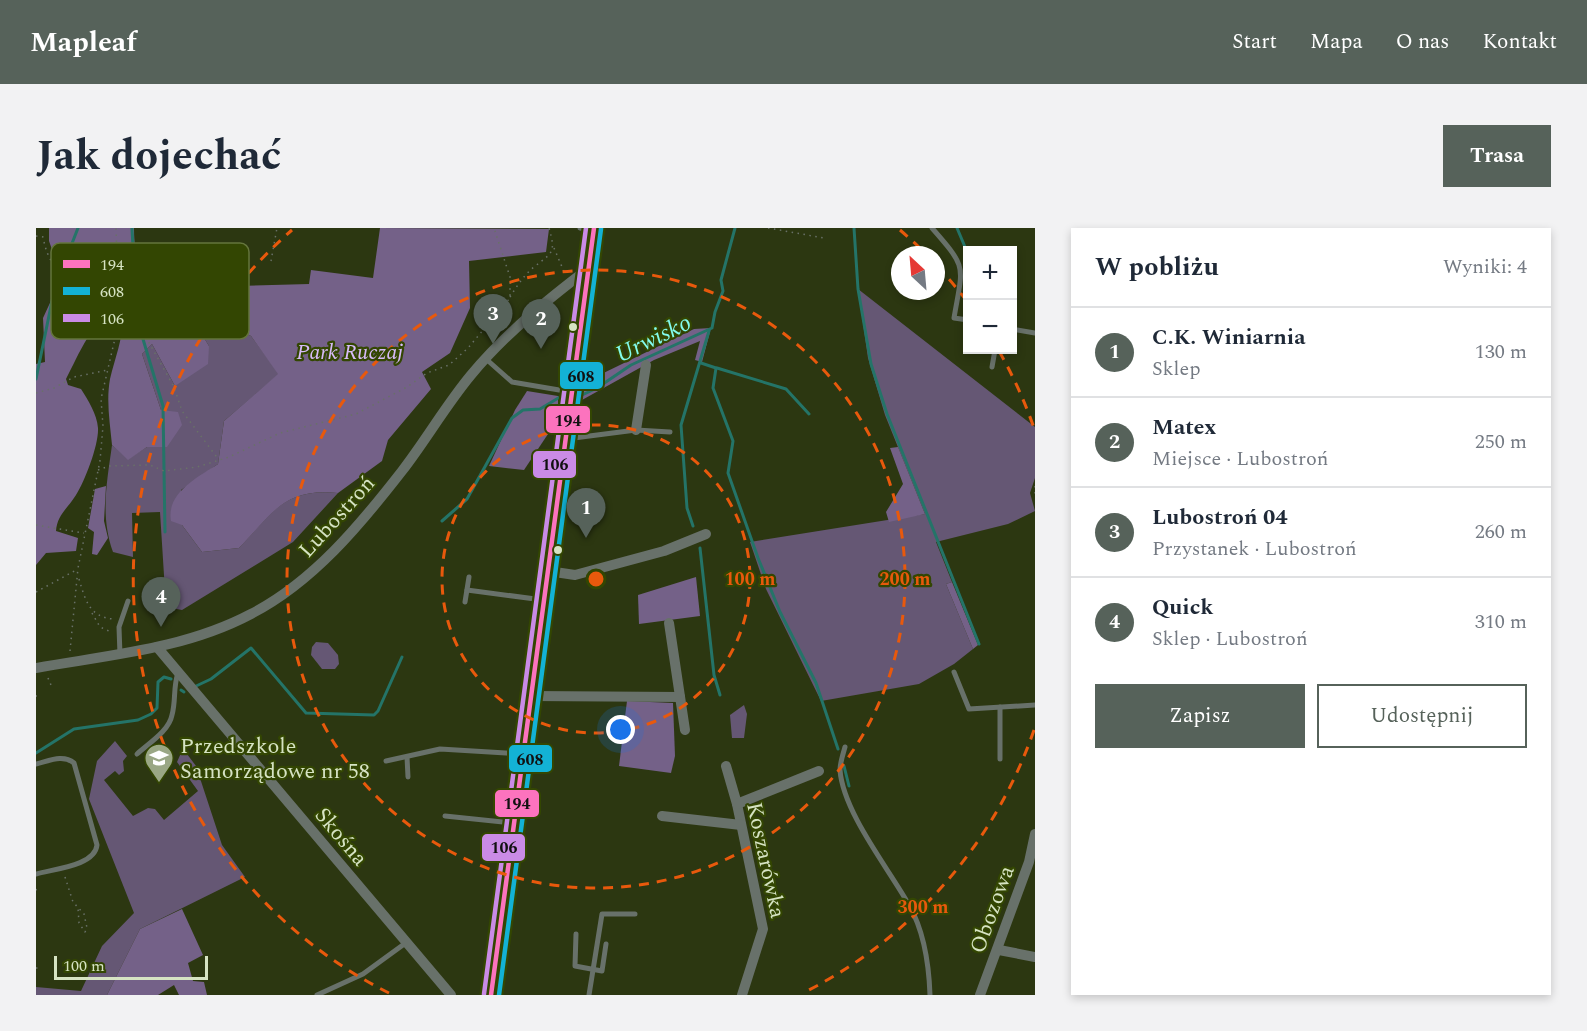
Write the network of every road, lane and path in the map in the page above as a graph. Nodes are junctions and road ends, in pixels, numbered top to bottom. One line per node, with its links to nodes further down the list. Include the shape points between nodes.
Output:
1 (116, 228): 10 (path)
2 (278, 228): 12 (path)
3 (494, 228): 16 (path, via 510,277)
4 (549, 228): 11 (path)
5 (768, 228): 9 (path)
6 (932, 228): 17 (lane, via 960,261 962,273 954,318)
7 (589, 229): 14 (street)
8 (36, 236): 13 (path, via 43,237)
9 (824, 238)
10 (116, 243)
11 (554, 248): 15 (path); 16 (path, via 549,258 519,282)
12 (271, 261)
13 (51, 262)
14 (589, 268): 15 (street, Lubostroń); 27 (street)
15 (569, 283): 23 (street, Lubostroń)
16 (510, 298): 32 (path, via 449,365 427,373 356,414 280,433)
17 (963, 319)
18 (1017, 330): 19 (lane)
19 (1035, 333)
20 (115, 339): 26 (path)
21 (147, 339): 32 (path, via 174,387 182,411)
22 (994, 354): 25 (lane)
23 (486, 359): 27 (lane, via 512,382); 52 (street, Lubostroń, via 402,471 314,571 249,615)
24 (646, 365): 29 (street)
25 (992, 367)
26 (109, 370): 28 (path, via 74,377); 33 (path, via 101,399 103,426)
27 (571, 392): 31 (street)
28 (36, 393)
29 (636, 430): 30 (lane); 31 (lane)
30 (670, 432)
31 (564, 440): 40 (street)
32 (219, 460): 33 (path, via 164,471 150,465)
33 (98, 470): 37 (path)
34 (1035, 486): 35 (path)
35 (1035, 498)
36 (36, 525): 37 (path)
37 (85, 533): 39 (path)
38 (706, 534): 40 (street, via 664,551 575,575)
39 (78, 568): 42 (path); 44 (path)
40 (548, 571): 45 (street)
41 (469, 577): 43 (lane)
42 (78, 578): 48 (path); 54 (path)
43 (467, 590): 45 (lane); 47 (lane)
44 (36, 592)
45 (544, 600): 59 (street)
46 (128, 601): 49 (lane)
47 (465, 602)
48 (92, 612): 49 (path, via 101,618); 51 (path, via 100,627)
49 (121, 619): 53 (lane)
50 (669, 623): 60 (street)
51 (113, 637)
52 (157, 647): 53 (street, Lubostroń); 57 (street, Skośna)
53 (120, 655): 54 (street, Lubostroń)
54 (68, 663): 55 (street, Lubostroń)
55 (41, 670): 58 (path)
56 (954, 672): 62 (lane, via 969,709)
57 (178, 673): 65 (lane, via 172,717 166,728); 85 (street, Skośna)
58 (51, 685)
59 (531, 696): 60 (street); 66 (street)
60 (680, 697): 63 (street)
61 (1035, 705): 62 (lane)
62 (1000, 707): 68 (lane)
63 (685, 730)
64 (845, 747): 95 (lane, via 840,768 843,783 877,856 910,906 921,933)
65 (137, 754)
66 (524, 754): 67 (lane, via 440,750); 77 (street)
67 (407, 757): 69 (lane); 73 (lane)
68 (1000, 759)
69 (386, 761)
70 (36, 764): 81 (lane, via 60,758 74,763 97,843 90,858 53,873)
71 (726, 766): 74 (street, Koszarówka)
72 (819, 771): 74 (street)
73 (408, 777)
74 (737, 804): 78 (street, Koszarówka)
75 (445, 816): 77 (lane)
76 (662, 816): 78 (street)
77 (514, 824): 92 (street)
78 (741, 825): 94 (street, Koszarówka, via 763,928)
79 (1035, 834): 87 (street, Obozowa)
80 (63, 871): 82 (path)
81 (36, 874)
82 (78, 908): 82 (path, via 85,916 85,932 79,926)
83 (635, 914): 89 (lane, via 602,914)
84 (576, 934): 89 (lane, via 575,966)
85 (407, 942): 90 (lane, via 363,974); 91 (street, Skośna, via 431,977)
86 (606, 944): 89 (lane, via 602,971)
87 (999, 950): 88 (street); 96 (street, Obozowa)
88 (1035, 957)
89 (592, 969): 93 (lane)
90 (317, 995)
91 (452, 995)
92 (491, 995)
93 (589, 995)
94 (742, 995)
95 (930, 995)
96 (980, 995)

